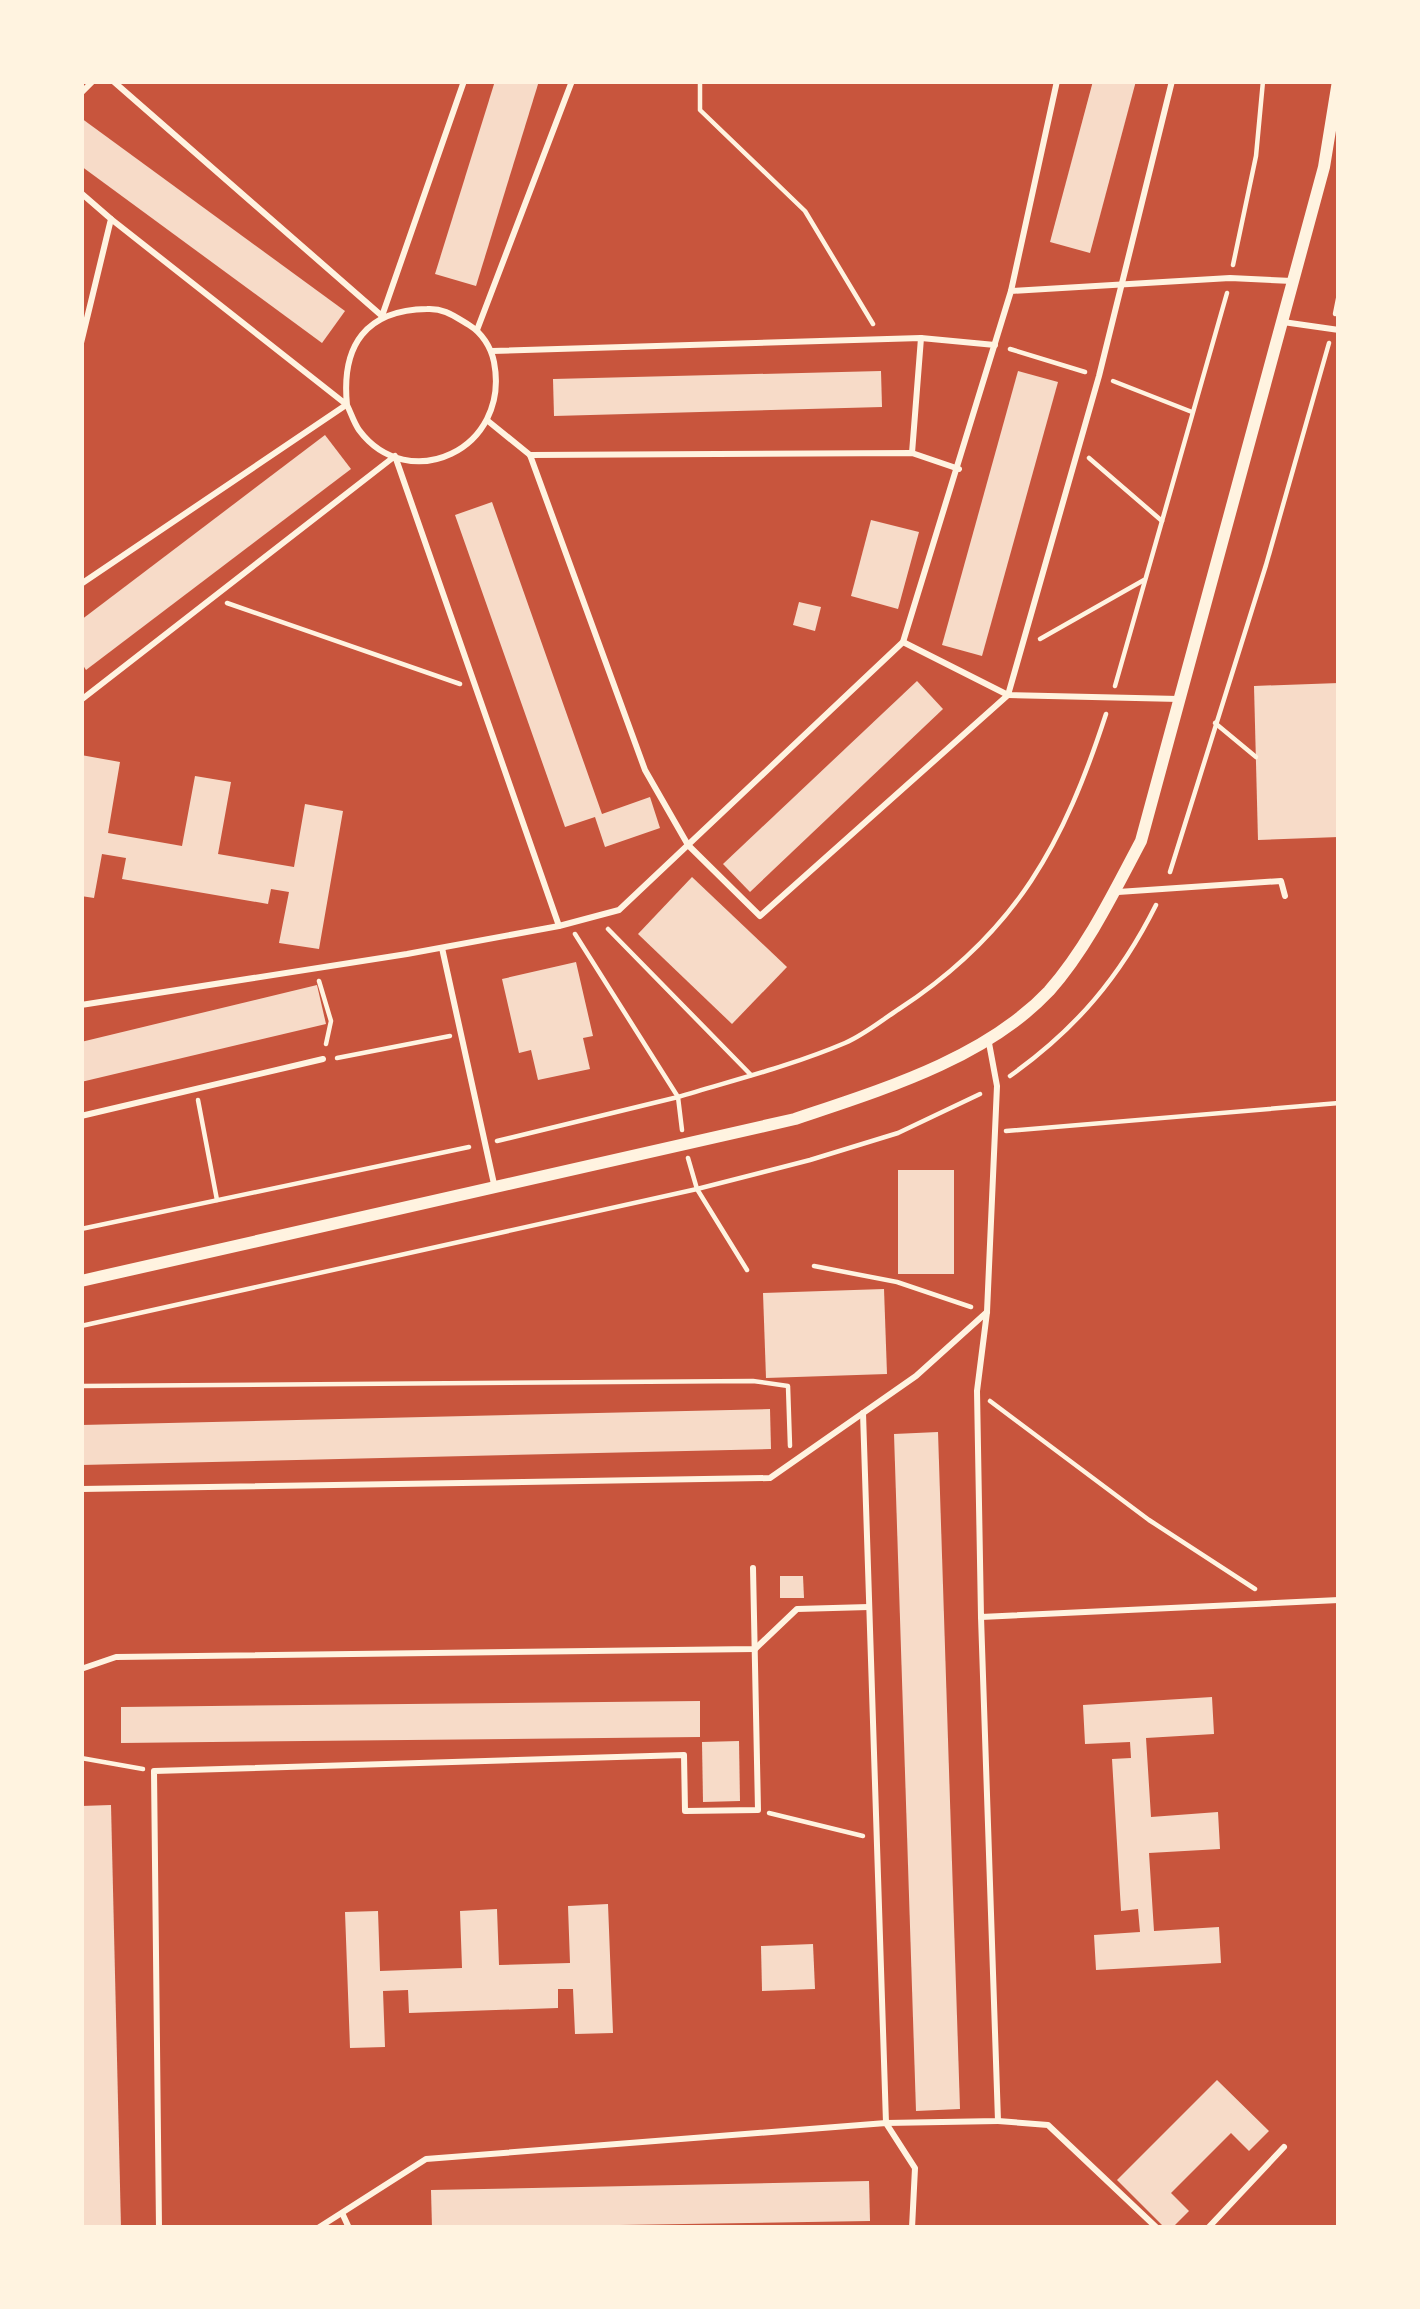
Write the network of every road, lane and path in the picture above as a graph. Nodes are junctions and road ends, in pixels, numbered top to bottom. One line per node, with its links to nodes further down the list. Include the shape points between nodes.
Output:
1 (93, 81): 9 (lane)
2 (113, 81): 15 (lane)
3 (464, 81): 15 (lane)
4 (572, 81): 18 (lane)
5 (700, 81): 20 (path, via 700,110 805,211)
6 (1057, 81): 14 (lane)
7 (1172, 81): 13 (lane)
8 (1338, 81): 12 (street)
9 (81, 93)
10 (81, 193): 11 (lane)
11 (111, 219): 21 (lane); 25 (lane)
12 (1292, 281): 13 (lane); 16 (street)
13 (1120, 287): 14 (lane); 27 (lane)
14 (1011, 290): 22 (lane)
15 (382, 316): 18 (lane, via 442,308); 25 (lane, via 363,332 344,374)
16 (1281, 321): 17 (lane); 41 (street)
17 (1339, 329)
18 (478, 330): 23 (lane)
19 (921, 338): 20 (lane); 22 (lane); 28 (lane)
20 (881, 339): 23 (lane)
21 (81, 343)
22 (995, 345): 31 (lane)
23 (492, 351): 26 (lane, via 499,387)
24 (1324, 370): 33 (path)
25 (346, 405): 30 (lane, via 360,430); 35 (lane)
26 (488, 422): 29 (lane); 30 (lane, via 445,457)
27 (1076, 447): 32 (path); 38 (lane)
28 (912, 453): 29 (lane); 31 (lane)
29 (530, 455): 45 (lane, via 645,770)
30 (394, 456): 36 (lane); 39 (lane)
31 (959, 470): 37 (lane)
32 (1162, 520)
33 (1266, 565)
34 (1144, 580): 38 (path)
35 (81, 584)
36 (213, 598): 39 (path); 42 (lane)
37 (903, 642): 40 (lane); 45 (lane)
38 (1021, 650): 40 (lane)
39 (476, 690): 50 (lane)
40 (1008, 695): 41 (lane); 45 (lane, via 760,916)
41 (1179, 699): 46 (street, via 1141,841)
42 (81, 700)
43 (1215, 723): 44 (path)
44 (1256, 757)
45 (688, 845): 48 (lane, via 619,910)
46 (1114, 892): 47 (lane, via 1281,880); 55 (street, via 1048,991)
47 (1285, 896)
48 (596, 916): 49 (lane); 58 (path)
49 (569, 923): 50 (lane); 64 (path, via 678,1096)
50 (559, 926): 51 (lane)
51 (442, 948): 53 (lane); 54 (lane)
52 (322, 982): 57 (path, via 331,1021)
53 (81, 1004)
54 (461, 1034): 56 (path); 64 (lane)
55 (988, 1040): 59 (lane); 65 (street, via 880,1090)
56 (356, 1056)
57 (323, 1059): 62 (lane)
58 (751, 1075)
59 (997, 1086): 63 (lane); 67 (path, via 898,1133)
60 (1339, 1103): 63 (path)
61 (199, 1105): 68 (path)
62 (81, 1116)
63 (994, 1132): 73 (lane)
64 (485, 1144): 66 (lane); 68 (path)
65 (683, 1145): 66 (street); 67 (path)
66 (495, 1188): 72 (street)
67 (697, 1190): 71 (path); 74 (path)
68 (218, 1201): 69 (path)
69 (81, 1229)
70 (814, 1266): 73 (path)
71 (747, 1270)
72 (81, 1281)
73 (987, 1312): 78 (lane); 79 (lane)
74 (81, 1326)
75 (752, 1370): 76 (path)
76 (753, 1381): 77 (path); 80 (path, via 788,1386)
77 (81, 1386)
78 (977, 1391): 84 (path, via 1148,1520); 86 (lane)
79 (863, 1414): 80 (lane); 85 (lane)
80 (790, 1464): 81 (lane, via 770,1478)
81 (81, 1489)
82 (754, 1568): 87 (lane)
83 (1339, 1600): 84 (lane)
84 (1274, 1602): 86 (lane)
85 (869, 1607): 87 (lane, via 797,1609); 92 (lane)
86 (981, 1617): 93 (lane)
87 (755, 1649): 88 (lane, via 116,1657); 91 (lane)
88 (81, 1669)
89 (81, 1758): 90 (path)
90 (154, 1771): 91 (lane, via 684,1755 685,1811); 97 (lane)
91 (758, 1810): 92 (path)
92 (877, 1839): 94 (lane)
93 (998, 2121): 94 (lane); 101 (lane, via 1048,2126)
94 (886, 2123): 96 (lane, via 426,2158); 100 (lane, via 915,2168)
95 (1284, 2147): 102 (lane)
96 (343, 2215): 98 (lane); 99 (lane)
97 (159, 2228)
98 (318, 2228)
99 (349, 2228)
100 (912, 2228)
101 (1157, 2228)
102 (1208, 2228)

